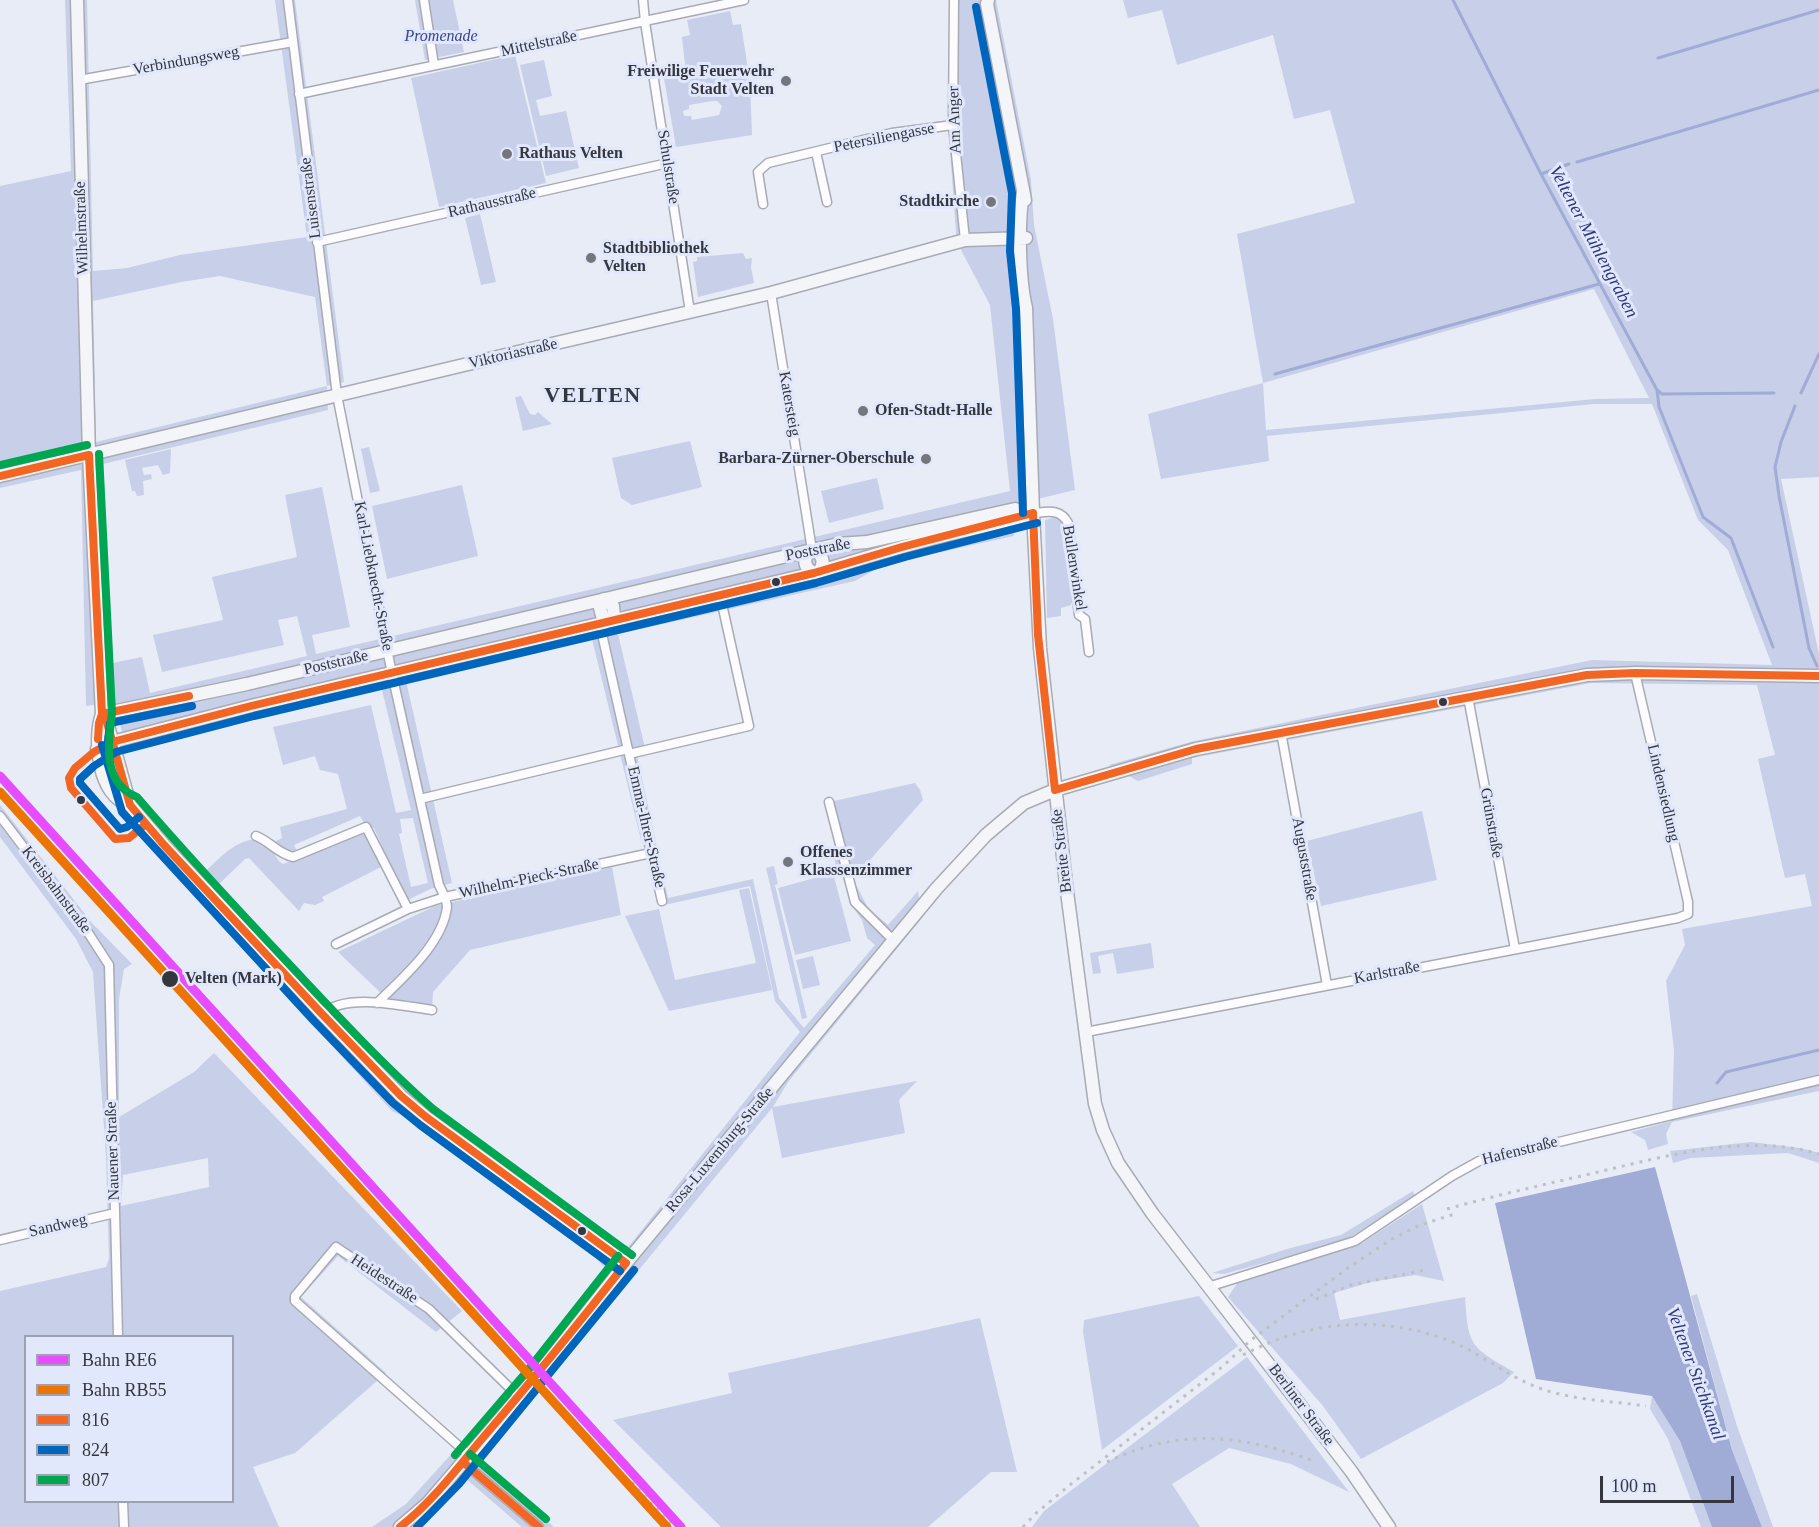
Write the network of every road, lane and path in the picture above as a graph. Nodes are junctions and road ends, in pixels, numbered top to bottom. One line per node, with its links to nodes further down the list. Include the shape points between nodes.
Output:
1 (77, 0): 11 (street, Wilhelmstraße)
2 (288, 0): 9 (street, Luisenstraße)
3 (424, 0): 10 (street)
4 (643, 0): 8 (street, Schulstraße)
5 (744, 0): 8 (street, Mittelstraße)
6 (954, 0): 13 (street, Am Anger)
7 (986, 2): 18 (street, Breite Straße, via 1023,193 1020,217)
8 (645, 21): 10 (street, Mittelstraße); 15 (street, Schulstraße)
9 (293, 42): 11 (street, Verbindungsweg); 12 (street, Luisenstraße)
10 (434, 65): 12 (street, Mittelstraße)
11 (79, 80): 24 (street, Wilhelmstraße)
12 (299, 94): 20 (street, Luisenstraße)
13 (953, 125): 14 (street, Petersiliengasse, via 892,133); 19 (street, Am Anger)
14 (816, 152): 16 (street, Petersiliengasse); 17 (street, Petersiliengasse, via 762,167 758,172)
15 (668, 163): 20 (street, Rathausstraße); 22 (street, Schulstraße)
16 (827, 202)
17 (763, 204)
18 (1024, 239): 19 (street, Viktoriastraße); 26 (street, Breite Straße, via 1022,293 1026,308)
19 (965, 240): 21 (street, Viktoriastraße)
20 (317, 242): 23 (street, Luisenstraße)
21 (771, 293): 22 (street, Viktoriastraße); 27 (street, Katersteig)
22 (690, 312): 23 (street, Viktoriastraße)
23 (337, 395): 24 (street, Viktoriastraße); 32 (street, Karl-Liebknecht-Straße)
24 (89, 456): 25 (street, Viktoriastraße); 38 (street, Wilhelmstraße)
25 (0, 476)
26 (1032, 513): 27 (street, Poststraße, via 1015,510); 28 (street, Poststraße, via 1012,522 870,554); 33 (street, Bullenwinkel, via 1059,512 1068,522 1079,615 1085,619); 43 (street, Breite Straße, via 1040,648)
27 (812, 550): 28 (street, via 805,563 808,570); 30 (street, Poststraße)
28 (817, 572): 29 (street, Poststraße)
29 (720, 595): 31 (street, Poststraße); 42 (street, Emma-Ihrer-Straße, via 749,726)
30 (604, 599): 31 (street, via 613,606 614,617); 32 (street, Poststraße)
31 (607, 622): 35 (street, Poststraße); 42 (street, Emma-Ihrer-Straße, via 602,634)
32 (388, 651): 35 (street, Karl-Liebknecht-Straße); 38 (street, Poststraße)
33 (1089, 652)
34 (1635, 673): 36 (street, Rosa-Luxemburg-Straße); 37 (street, Rosa-Luxemburg-Straße, via 1587,675); 53 (street, Lindensiedlung)
35 (392, 674): 40 (street, Poststraße); 44 (street, Karl-Liebknecht-Straße)
36 (1819, 676)
37 (1468, 697): 39 (street, Rosa-Luxemburg-Straße); 56 (street, Grünstraße)
38 (102, 714): 40 (street); 41 (street)
39 (1281, 732): 43 (street, Rosa-Luxemburg-Straße, via 1196,750); 58 (street, Auguststraße)
40 (112, 742): 41 (street, Poststraße); 46 (street)
41 (97, 749): 46 (street, via 105,781 123,803)
42 (628, 751): 44 (street); 49 (street, Emma-Ihrer-Straße)
43 (1055, 790): 54 (street, Rosa-Luxemburg-Straße, via 1024,803 986,835); 62 (street, Breite Straße)
44 (420, 799): 50 (street, Karl-Liebknecht-Straße)
45 (829, 802): 54 (street, via 855,902)
46 (130, 805): 61 (street)
47 (0, 816): 57 (street, Kreisbahnstraße)
48 (256, 837): 52 (street, via 269,841 280,854 293,857 366,827)
49 (651, 853): 50 (street, Wilhelm-Pieck-Straße); 51 (street, Emma-Ihrer-Straße)
50 (445, 897): 52 (street, Wilhelm-Pieck-Straße); 59 (street, via 447,906 436,940)
51 (662, 901)
52 (408, 909): 55 (street, Wilhelm-Pieck-Straße)
53 (1688, 914): 56 (street, Karlstraße)
54 (893, 940): 66 (street, Rosa-Luxemburg-Straße)
55 (336, 944)
56 (1515, 949): 58 (street, Karlstraße)
57 (110, 965): 64 (street, Nauener Straße)
58 (1327, 985): 62 (street, Karlstraße)
59 (377, 1003): 60 (street); 61 (street, via 333,1006)
60 (432, 1010)
61 (322, 1014): 66 (street, via 426,1117)
62 (1086, 1032): 67 (street, Breite Straße, via 1095,1104 1118,1164)
63 (1819, 1080): 67 (street, Hafenstraße, via 1479,1161 1355,1241)
64 (115, 1213): 65 (street, Sandweg); 68 (street, Nauener Straße)
65 (0, 1240)
66 (626, 1263): 69 (street, Rosa-Luxemburg-Straße)
67 (1208, 1287): 75 (street, Berliner Straße, via 1351,1471)
68 (118, 1335)
69 (519, 1397): 70 (street, Rosa-Luxemburg-Straße); 70 (street, Heidestraße, via 429,1309 336,1247 295,1300)
70 (466, 1458): 73 (street, Rosa-Luxemburg-Straße, via 428,1503); 74 (street)
71 (123, 1503): 72 (street)
72 (124, 1527)
73 (400, 1527)
74 (538, 1527)
75 (1389, 1527)

